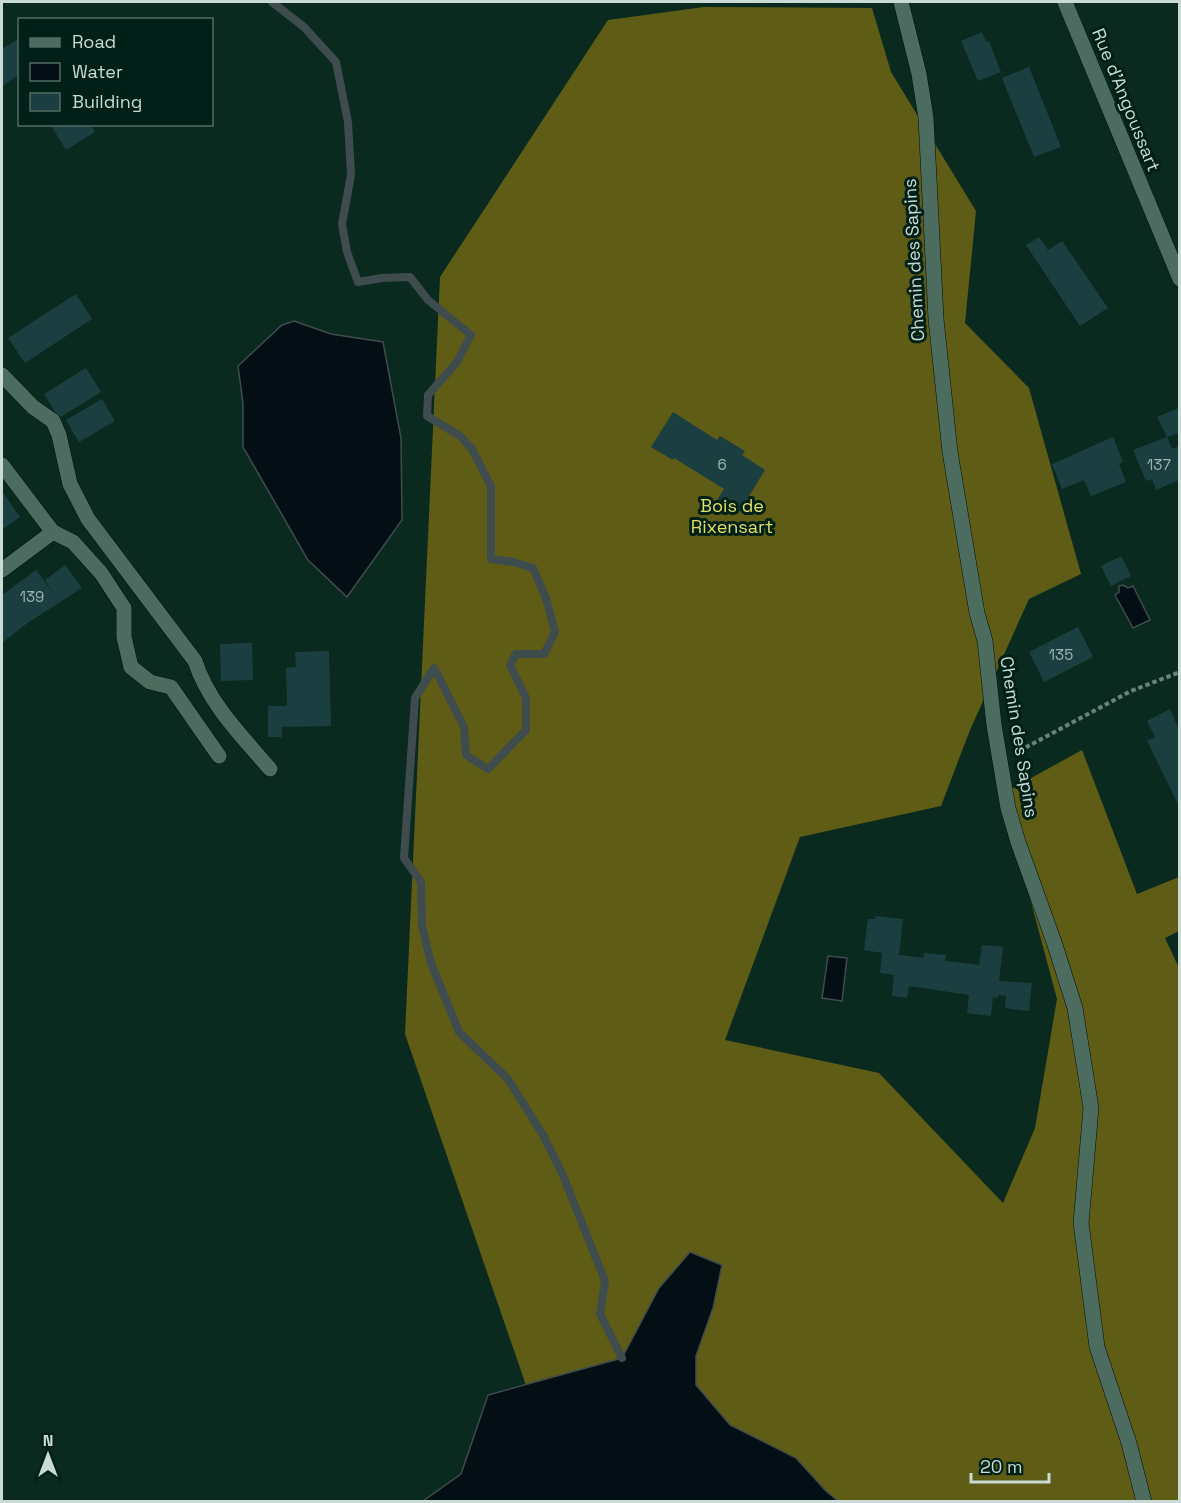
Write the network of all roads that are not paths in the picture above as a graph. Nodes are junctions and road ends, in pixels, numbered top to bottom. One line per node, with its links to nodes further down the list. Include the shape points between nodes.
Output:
1 (901, 2): 10 (street, Chemin des Sapins, via 926,118 936,319 950,452 985,640 994,725 1008,808 1075,1008 1090,1108 1081,1223 1097,1347)
2 (1065, 2): 3 (street, Rue d'Angoussart)
3 (1179, 279)
4 (2, 375): 9 (street, via 53,421 70,484 88,519 195,661 215,704)
5 (2, 465): 6 (street)
6 (50, 528): 7 (street); 8 (street, via 73,542 101,573 124,608 124,638 131,668 150,682 171,687)
7 (2, 570)
8 (219, 756)
9 (270, 769)
10 (1144, 1502)

